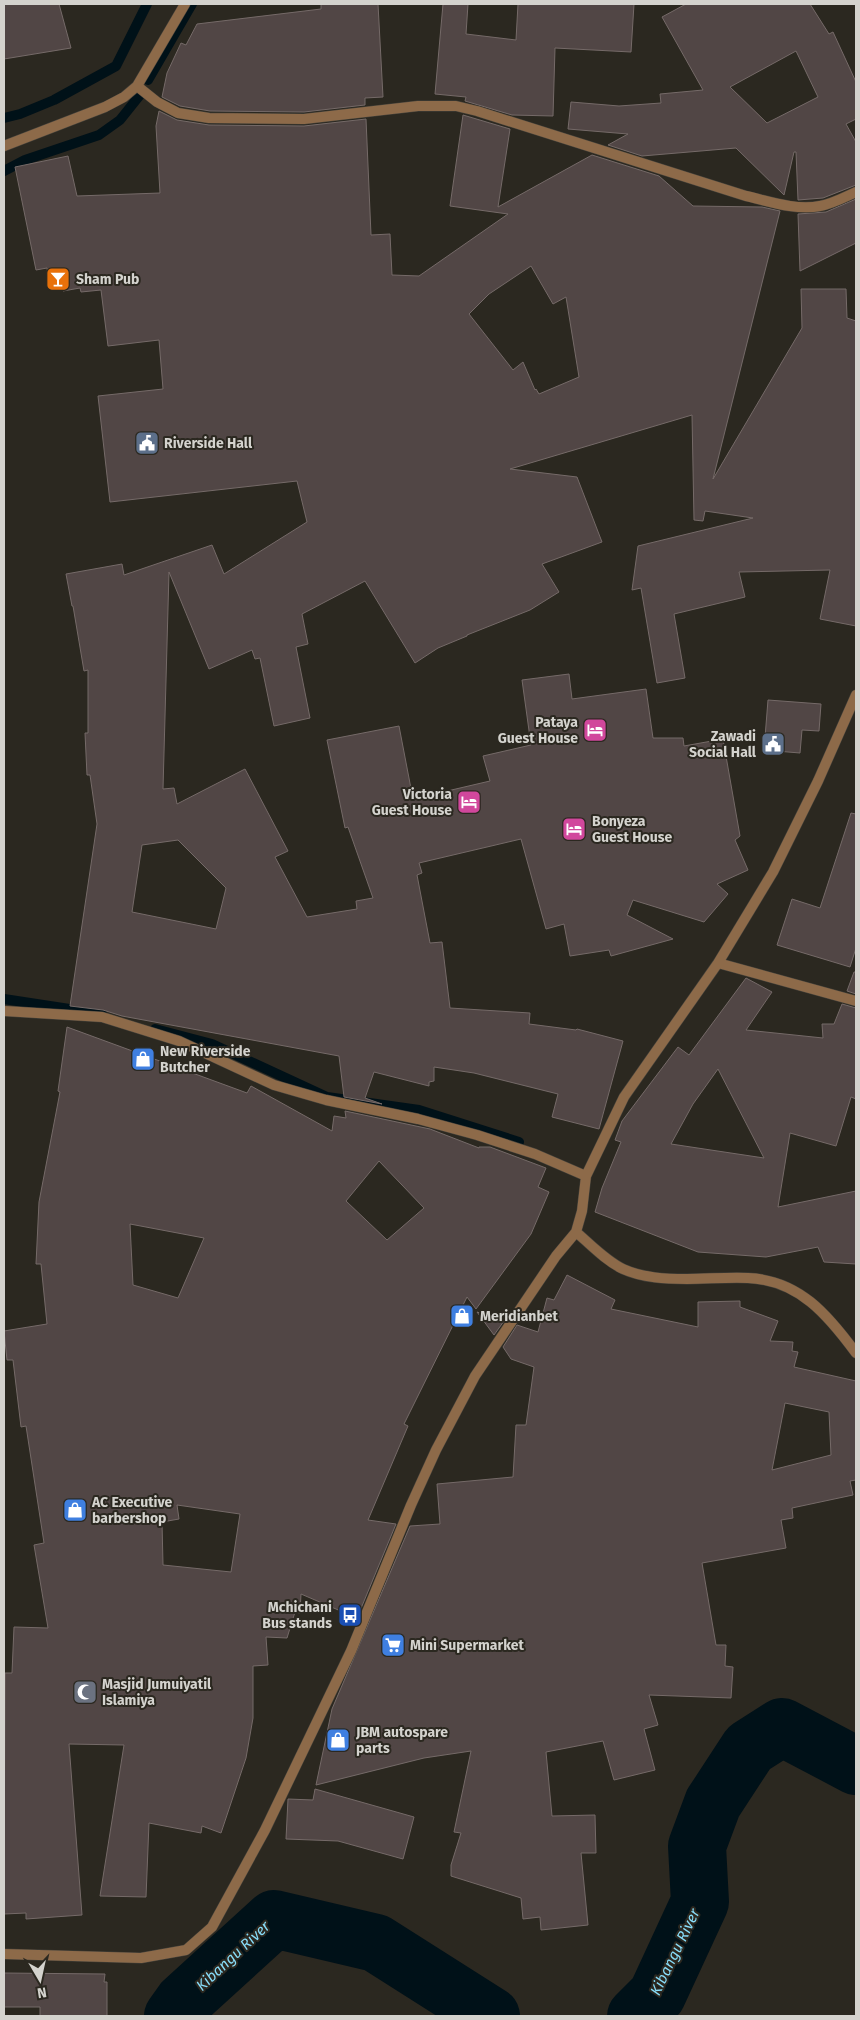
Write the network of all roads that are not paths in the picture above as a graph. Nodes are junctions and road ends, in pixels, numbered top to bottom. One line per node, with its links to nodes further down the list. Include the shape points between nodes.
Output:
1 (186, 4): 2 (street)
2 (138, 86): 3 (street, via 105,107); 4 (street, via 157,102 178,113 209,118 304,118 418,106 456,106 746,196 801,207 819,206)
3 (4, 146)
4 (856, 192)
5 (856, 695): 6 (street, via 774,872)
6 (718, 963): 7 (street); 9 (street, via 624,1097)
7 (856, 1001)
8 (4, 1011): 9 (street, via 102,1017 180,1042 274,1085 477,1135 535,1154)
9 (586, 1176): 10 (street)
10 (576, 1232): 11 (street, via 622,1268 640,1275 670,1279 749,1278 786,1286 808,1298); 12 (street, via 480,1368 436,1450 351,1650 266,1830 212,1927 186,1950 141,1958)
11 (856, 1353)
12 (4, 1954)

